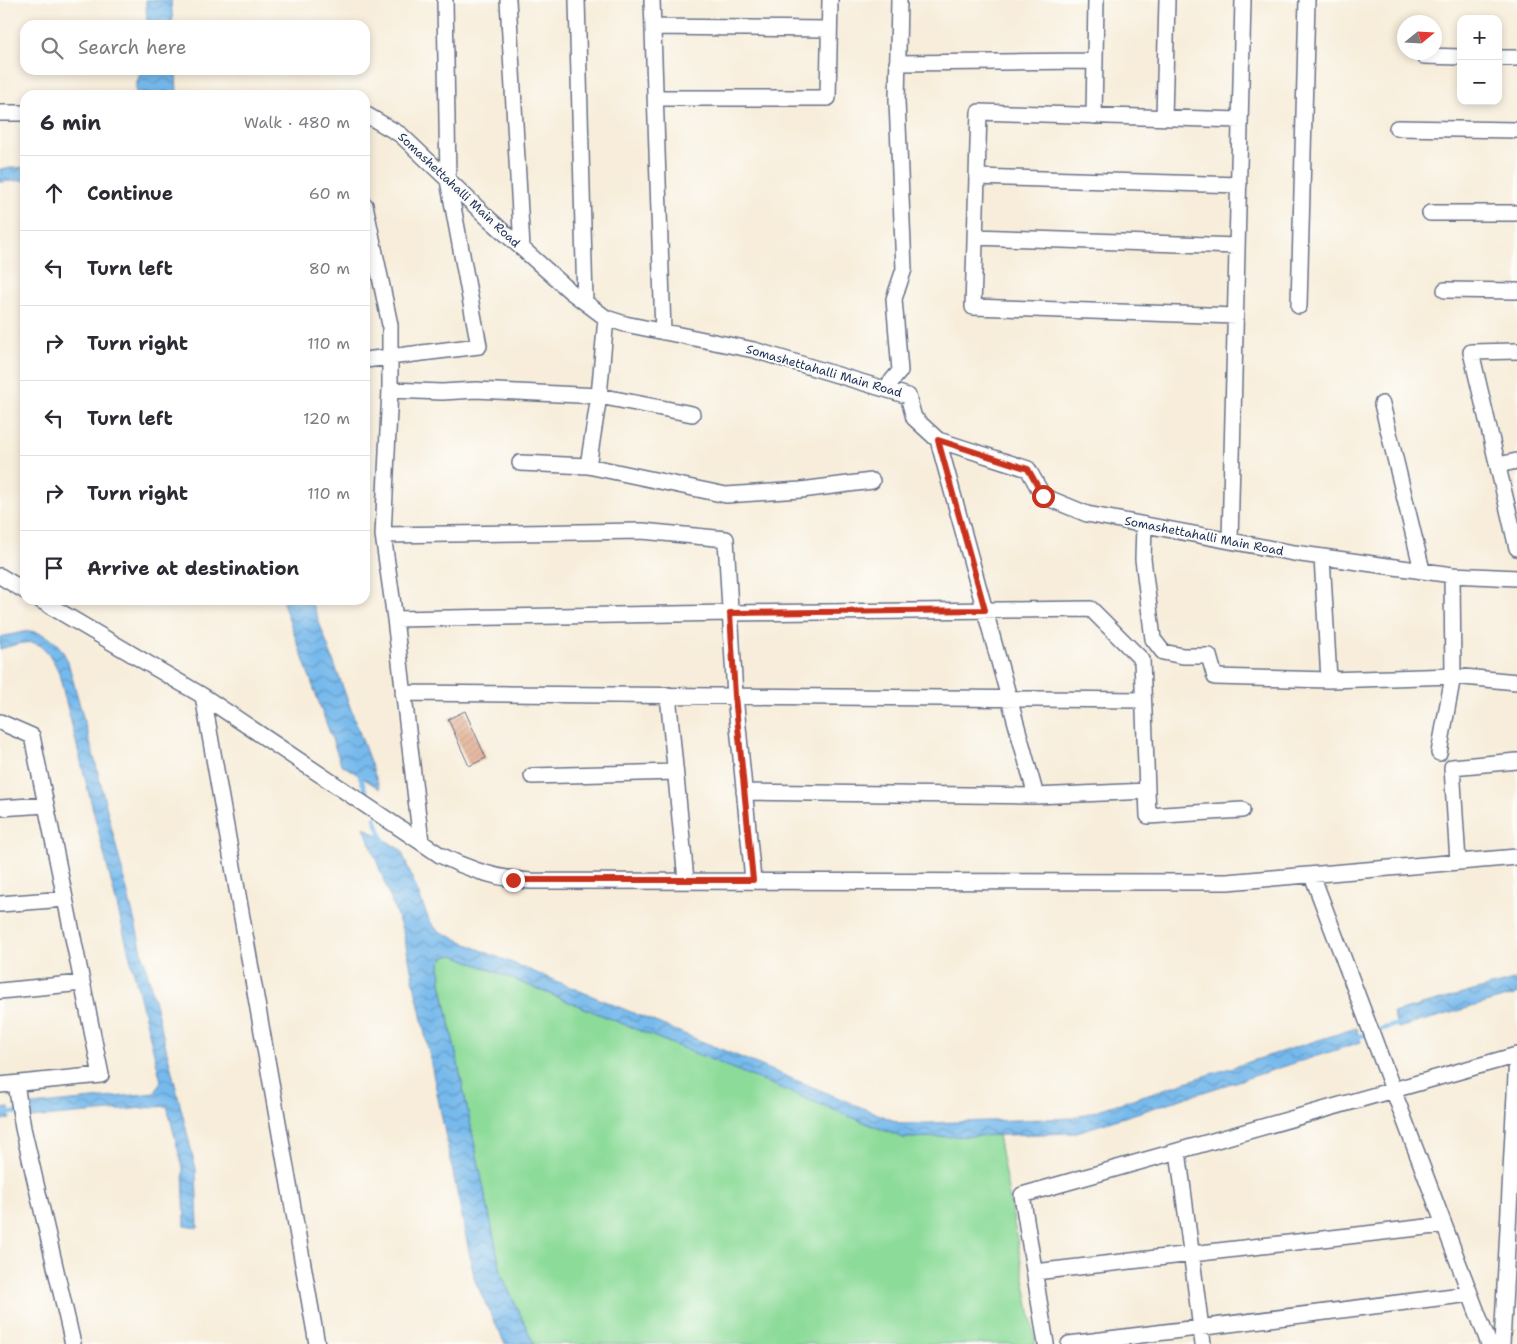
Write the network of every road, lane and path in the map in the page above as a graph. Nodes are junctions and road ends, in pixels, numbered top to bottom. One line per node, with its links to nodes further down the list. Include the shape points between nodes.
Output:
1 (445, 0): 29 (street)
2 (508, 0): 36 (street)
3 (577, 0): 39 (street)
4 (652, 0): 11 (street)
5 (830, 0): 12 (street)
6 (899, 0): 18 (street)
7 (1096, 0): 17 (street)
8 (1167, 0): 24 (street)
9 (1243, 0): 25 (street)
10 (1307, 0): 40 (street)
11 (653, 27): 12 (street); 19 (street)
12 (829, 29): 19 (street, via 828,98)
13 (1442, 56): 14 (street)
14 (1457, 57)
15 (1502, 58): 16 (street)
16 (1517, 58)
17 (1095, 61): 18 (street); 22 (street)
18 (897, 63): 46 (street, via 904,269 894,298 900,371)
19 (655, 98): 43 (street)
20 (0, 113): 21 (street)
21 (20, 113)
22 (1094, 116): 24 (street); 28 (street, via 979,112)
23 (370, 117): 29 (street, Somashettahalli Main Road, via 401,135)
24 (1164, 118): 25 (street)
25 (1240, 120): 30 (street)
26 (1397, 128): 27 (street)
27 (1517, 130)
28 (977, 177): 30 (street); 34 (street)
29 (448, 180): 36 (street, Somashettahalli Main Road); 45 (street, via 479,346)
30 (1239, 185): 35 (street)
31 (1430, 213): 32 (street)
32 (1517, 213)
33 (370, 229): 47 (street, via 390,325)
34 (975, 238): 35 (street); 41 (street, via 973,307)
35 (1237, 246): 41 (street)
36 (522, 248): 39 (street, Somashettahalli Main Road)
37 (1445, 290): 38 (street)
38 (1517, 291)
39 (585, 302): 42 (street, Somashettahalli Main Road)
40 (1299, 306)
41 (1236, 316): 59 (street)
42 (606, 318): 43 (street, Somashettahalli Main Road); 48 (street)
43 (663, 332): 46 (street, Somashettahalli Main Road, via 754,350)
44 (1517, 351): 54 (street, via 1471,352)
45 (370, 359)
46 (885, 389): 51 (street, Somashettahalli Main Road, via 908,396 914,418)
47 (390, 390): 48 (street); 58 (street)
48 (599, 396): 50 (street); 55 (street)
49 (1382, 404): 62 (street)
50 (692, 414)
51 (938, 440): 57 (street, Somashettahalli Main Road, via 1028,469 1043,496 1078,511); 68 (street)
52 (1517, 461): 54 (street)
53 (520, 463): 55 (street)
54 (1498, 465): 60 (street)
55 (588, 466): 56 (street, via 726,495)
56 (872, 481)
57 (1144, 524): 59 (street, Somashettahalli Main Road); 72 (street, via 1143,559 1153,639 1162,652 1209,656 1215,677)
58 (383, 535): 69 (street, via 642,531 726,539); 70 (street)
59 (1230, 541): 61 (street, Somashettahalli Main Road)
60 (1517, 548)
61 (1322, 557): 62 (street, Somashettahalli Main Road); 72 (street)
62 (1422, 570): 63 (street, Somashettahalli Main Road)
63 (1452, 574): 65 (street, Somashettahalli Main Road); 71 (street)
64 (0, 576): 66 (street)
65 (1517, 578)
66 (20, 588)
67 (48, 605): 76 (street)
68 (985, 610): 69 (street); 78 (street); 79 (street, via 1091,610 1142,660)
69 (730, 613): 70 (street); 77 (street)
70 (395, 619): 74 (street)
71 (1453, 676): 72 (street); 73 (street); 81 (street)
72 (1329, 680)
73 (1517, 682)
74 (403, 693): 75 (street); 91 (street)
75 (668, 695): 77 (street); 83 (street)
76 (203, 696): 91 (street); 112 (street)
77 (735, 696): 78 (street); 86 (street)
78 (1009, 698): 79 (street); 87 (street)
79 (1143, 700): 85 (street)
80 (0, 722): 88 (street, via 32,736)
81 (1439, 752)
82 (1517, 761): 93 (street, via 1452,767)
83 (675, 772): 84 (street); 95 (street)
84 (532, 776)
85 (1147, 791): 87 (street); 90 (street, via 1148,816)
86 (744, 792): 87 (street); 96 (street)
87 (1036, 796)
88 (46, 805): 89 (street); 97 (street)
89 (0, 808)
90 (1242, 810)
91 (421, 842): 95 (street, via 466,868 513,880)
92 (1517, 858): 93 (street)
93 (1458, 862): 94 (street)
94 (1312, 874): 96 (street, via 1227,882); 104 (street)
95 (686, 880): 96 (street)
96 (753, 880)
97 (65, 898): 98 (street); 99 (street)
98 (0, 904)
99 (82, 983): 100 (street); 102 (street, via 101,1075)
100 (0, 991)
101 (1517, 1056): 104 (street); 117 (street)
102 (16, 1084): 103 (street); 111 (street, via 23,1128)
103 (0, 1086)
104 (1393, 1090): 105 (street); 106 (street)
105 (1178, 1151): 107 (street); 108 (street, via 1022,1195)
106 (1444, 1226): 107 (street); 109 (street)
107 (1191, 1254): 108 (street); 110 (street)
108 (1035, 1272): 113 (street)
109 (1470, 1294): 110 (street); 116 (street)
110 (1200, 1328): 114 (street); 115 (street)
111 (73, 1344)
112 (317, 1344)
113 (1046, 1344)
114 (1068, 1344)
115 (1203, 1344)
116 (1489, 1344)
117 (1502, 1344)

